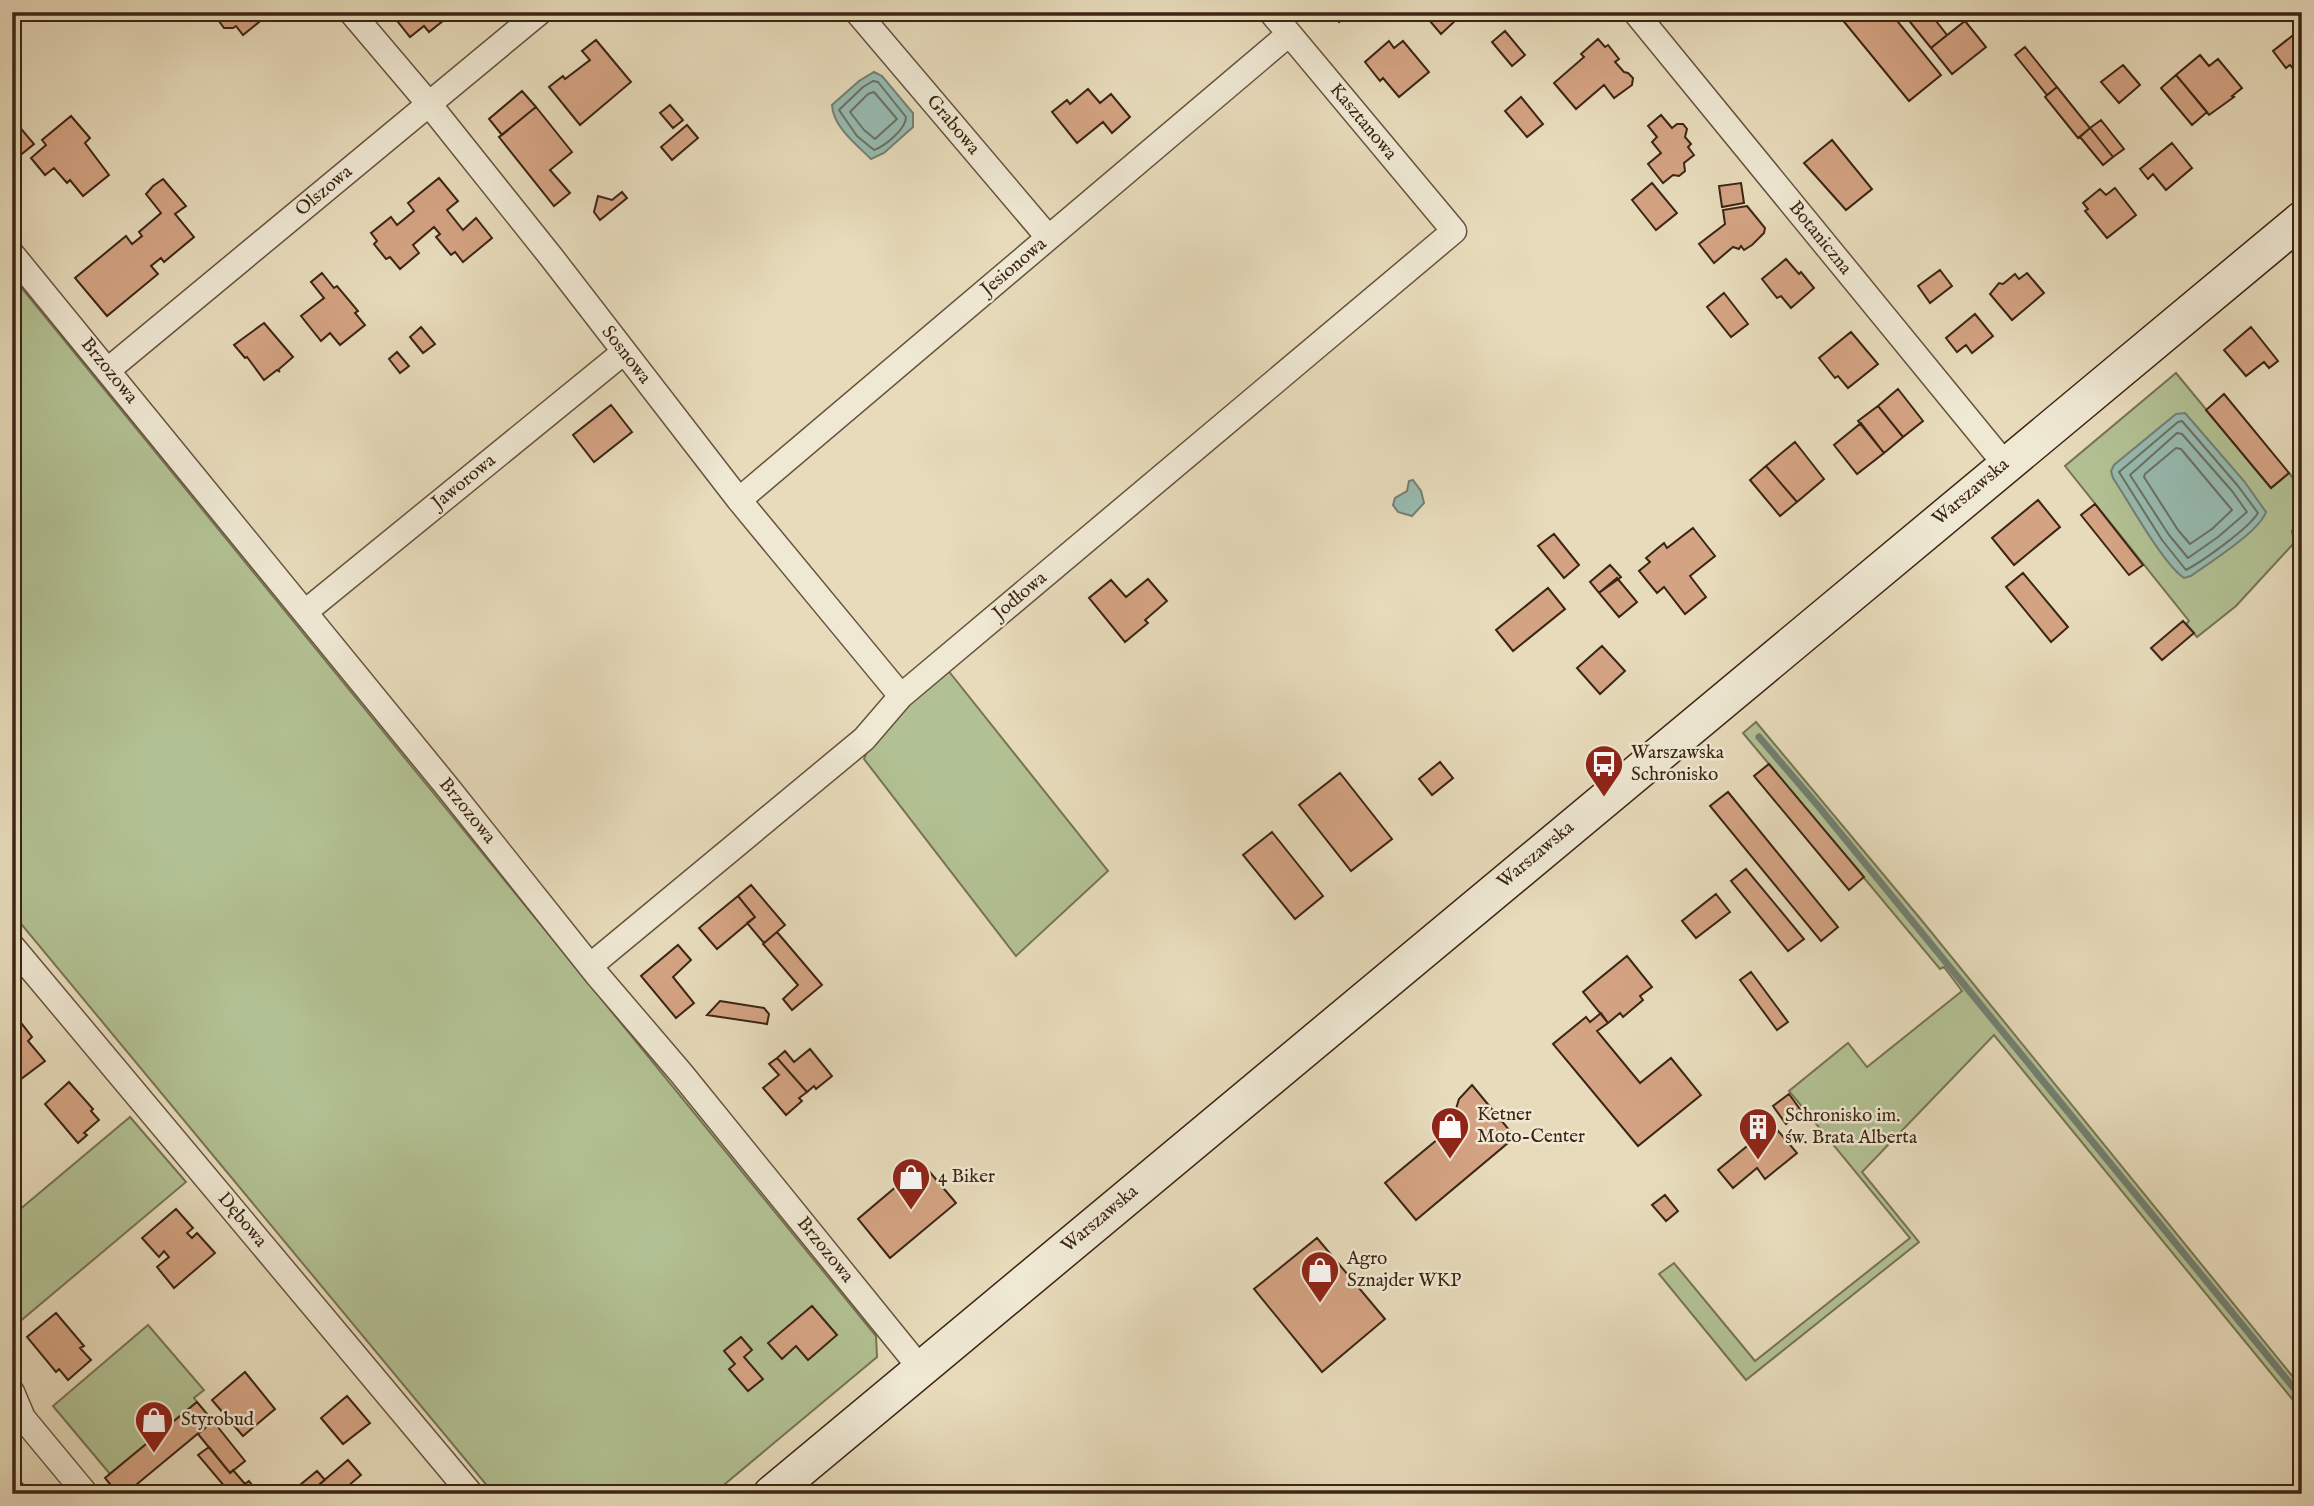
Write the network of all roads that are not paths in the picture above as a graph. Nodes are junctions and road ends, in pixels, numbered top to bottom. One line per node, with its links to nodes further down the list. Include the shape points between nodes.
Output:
1 (351, 12): 7 (street, Sosnowa)
2 (540, 12): 7 (street, Olszowa)
3 (857, 12): 10 (street, Grabowa)
4 (1271, 12): 6 (street, Kasztanowa)
5 (1635, 12): 14 (street, Botaniczna)
6 (1289, 34): 9 (street, Kasztanowa); 10 (street, Jesionowa)
7 (429, 104): 12 (street, Sosnowa); 13 (street, Olszowa)
8 (2302, 219): 14 (main road, Warszawska)
9 (1454, 231): 17 (street, Jodłowa)
10 (1048, 237): 15 (street, Jesionowa)
11 (12, 254): 13 (street, Brzozowa)
12 (624, 352): 15 (street, Sosnowa); 16 (street, Jaworowa)
13 (108, 370): 16 (street, Brzozowa)
14 (2005, 464): 20 (main road, Warszawska)
15 (739, 500): 17 (street, Sosnowa)
16 (304, 612): 19 (street, Brzozowa)
17 (901, 696): 19 (street, Jodłowa, via 864,739)
18 (12, 946): 23 (street, Dębowa)
19 (590, 966): 20 (street, Brzozowa)
20 (921, 1369): 24 (main road, Warszawska)
21 (12, 1392): 22 (street, via 23,1418)
22 (86, 1494)
23 (471, 1494)
24 (771, 1494)

